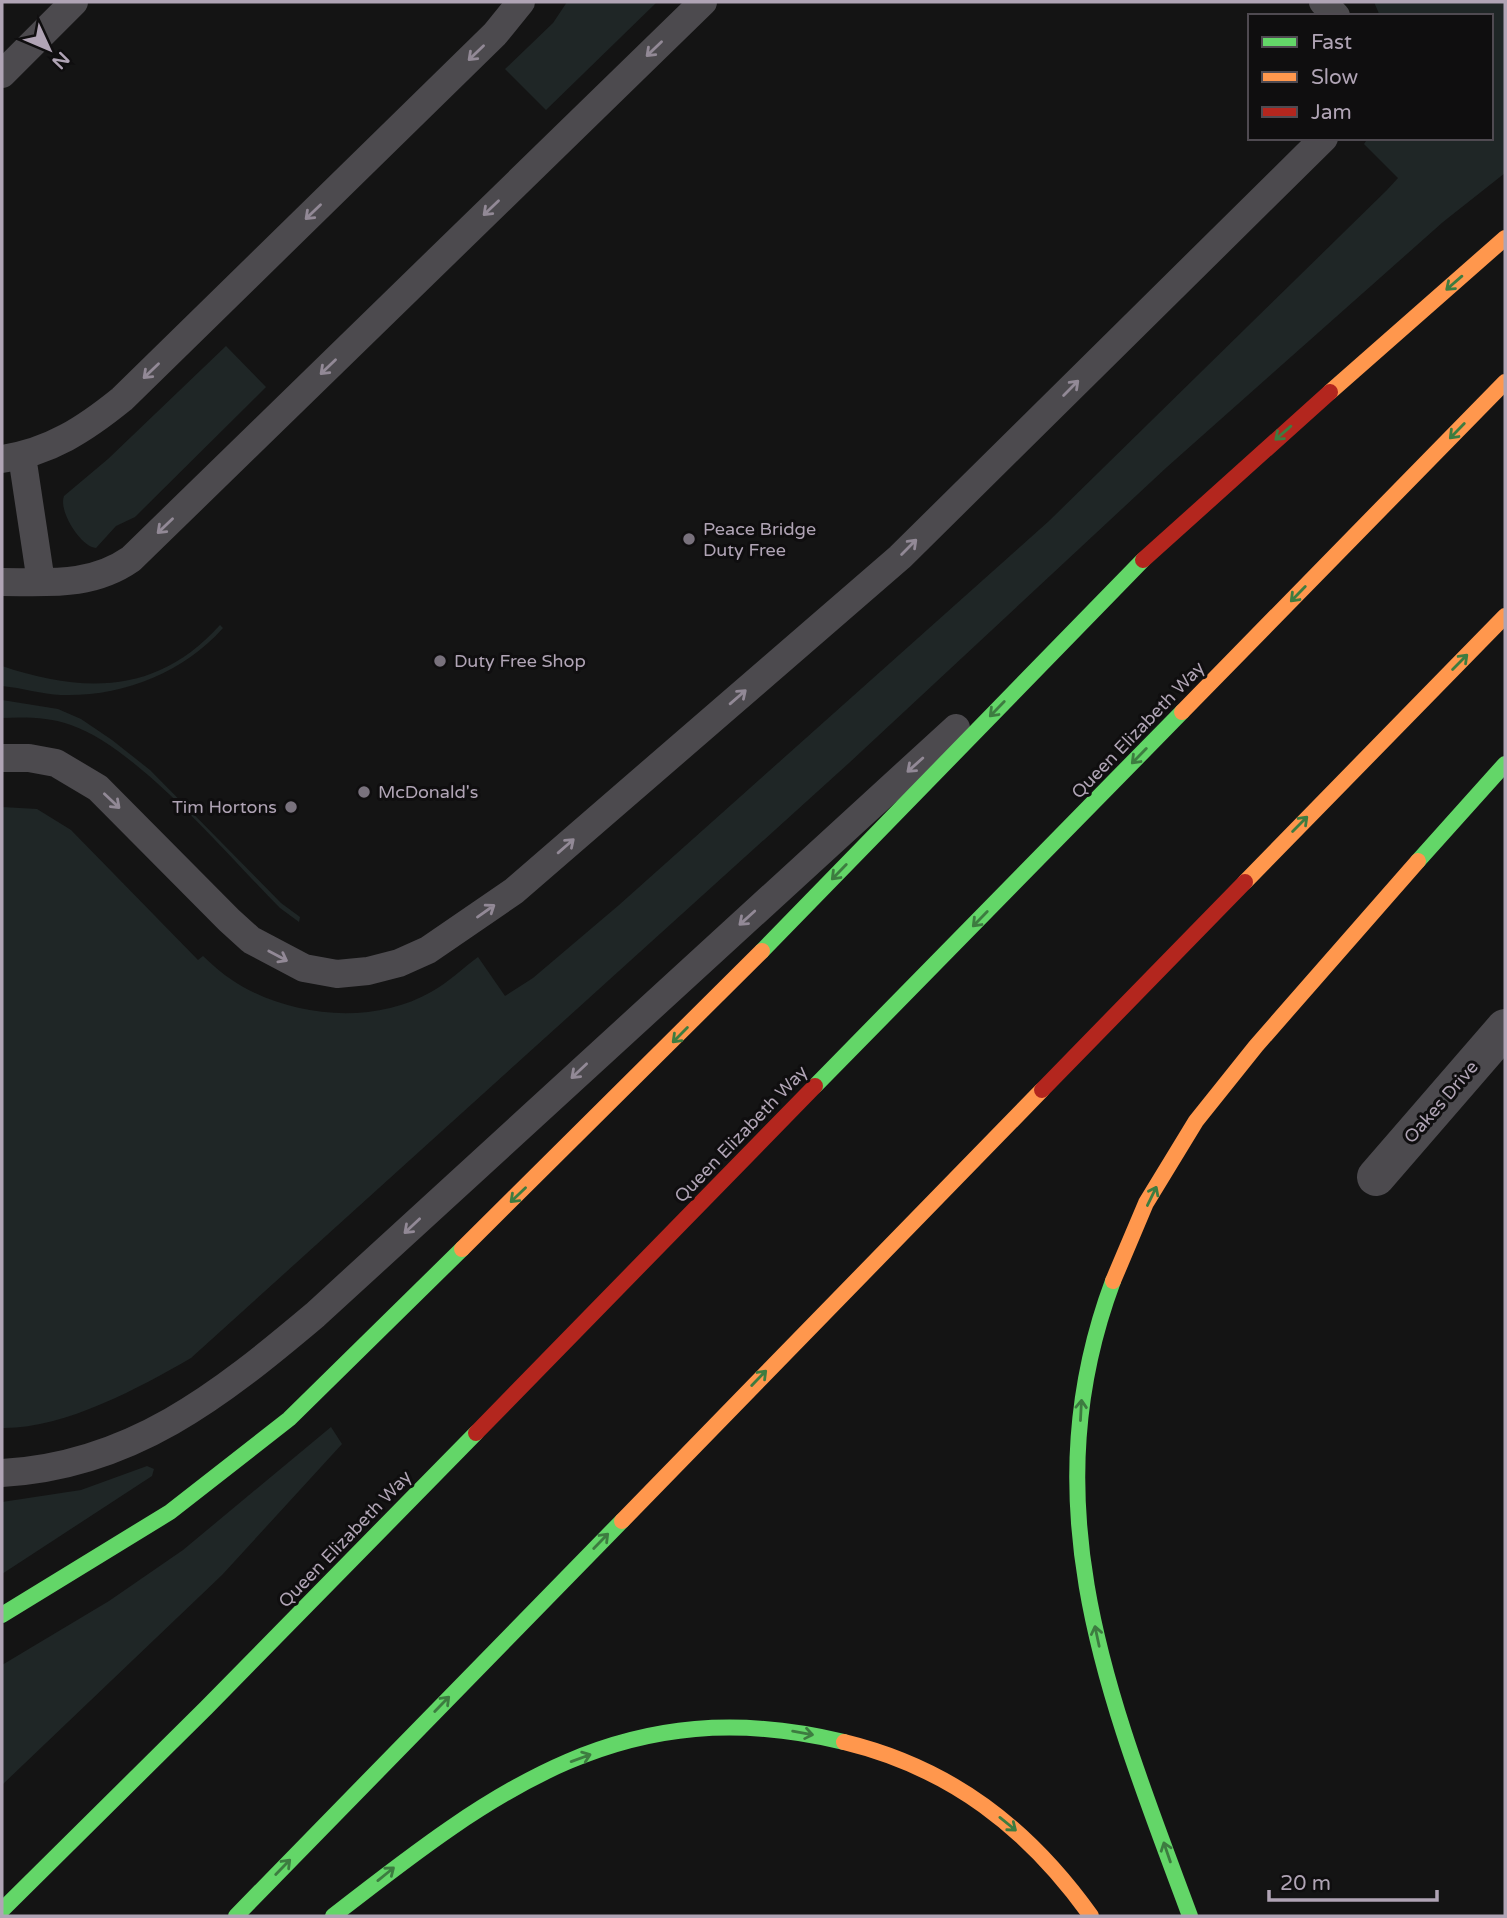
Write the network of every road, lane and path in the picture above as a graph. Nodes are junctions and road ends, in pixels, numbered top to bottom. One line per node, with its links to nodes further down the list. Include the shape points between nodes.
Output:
1 (74, 2): 4 (lane)
2 (521, 2): 8 (lane, one-way to 8, via 495,34 122,399 62,443)
3 (703, 2): 11 (lane, one-way to 11, via 131,559 92,579)
4 (2, 74)
5 (1322, 140): 14 (lane, one-way to 5, via 98,788 251,940 277,956 304,968 337,974 399,963 428,950 514,891 900,557)
6 (1505, 238): 9 (highway, one-way to 9)
7 (1505, 383): 21 (highway, Queen Elizabeth Way, one-way to 21, via 226,1688)
8 (12, 458): 11 (lane)
9 (1165, 537): 19 (lane, one-way to 19, via 245,1374 160,1430 112,1450 72,1463); 20 (highway, one-way to 20, via 677,1038 289,1419 170,1512)
10 (2, 582): 11 (lane)
11 (41, 582)
12 (1505, 616): 22 (highway, one-way to 12)
13 (2, 758): 14 (lane)
14 (56, 764): 16 (lane, via 28,762)
15 (1505, 764): 25 (highway, one-way to 15, via 1107,1684 1078,1532 1082,1391 1101,1314 1130,1240 1170,1160 1226,1082)
16 (2, 771)
17 (1505, 1028): 18 (street, Oakes Drive)
18 (1376, 1177)
19 (2, 1473)
20 (2, 1615)
21 (2, 1910)
22 (236, 1916)
23 (333, 1916): 24 (highway, one-way to 24, via 482,1803 548,1770 615,1745 676,1730 738,1726 798,1731 861,1744 919,1765 974,1796 1027,1840 1072,1885)
24 (1091, 1916)
25 (1190, 1916)

